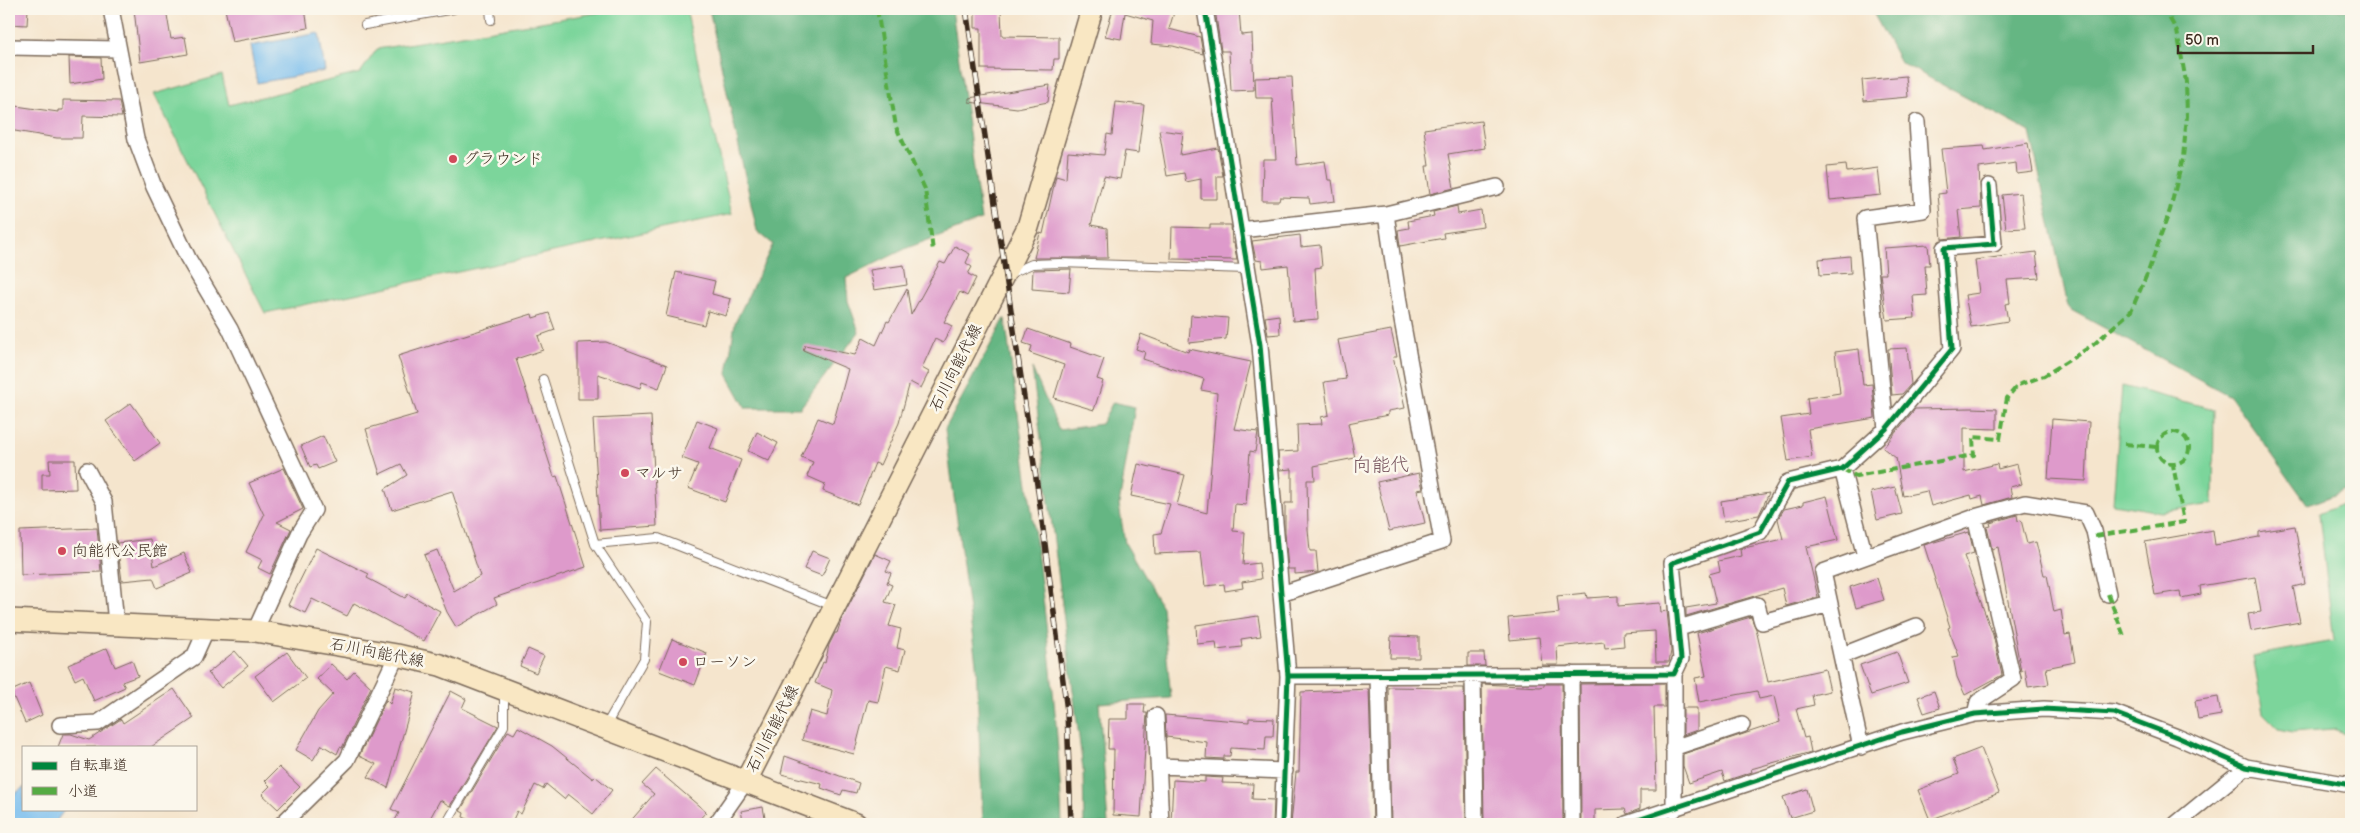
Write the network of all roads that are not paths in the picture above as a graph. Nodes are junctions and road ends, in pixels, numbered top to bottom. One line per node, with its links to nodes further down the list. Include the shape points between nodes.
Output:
1 (112, 9): 9 (street)
2 (454, 9): 7 (lane)
3 (490, 9): 6 (lane)
4 (1092, 9): 16 (main road, 石川向能代線, via 1028,227)
5 (1205, 9): 14 (street)
6 (491, 20)
7 (365, 25)
8 (9, 47): 9 (street)
9 (118, 49): 33 (street, via 136,139 154,186 188,258 230,329 314,510 299,534)
10 (1917, 122): 18 (street, via 1922,210 1865,218)
11 (1989, 186): 18 (street, via 1994,244 1944,248 1952,349)
12 (1497, 187): 13 (street)
13 (1386, 214): 14 (street); 24 (street, via 1442,541)
14 (1240, 230): 15 (street)
15 (1247, 269): 16 (lane, via 1060,262 1032,264); 24 (street, via 1260,345)
16 (1005, 275): 27 (main road, 石川向能代線)
17 (542, 379): 22 (lane)
18 (1886, 429): 19 (street)
19 (1842, 469): 23 (street); 32 (street, via 1788,482 1760,532 1672,563)
20 (87, 470): 29 (street, via 104,502)
21 (1975, 517): 23 (street); 25 (street, via 2025,503 2086,512 2094,531); 42 (street, via 2013,678 1978,702)
22 (596, 544): 27 (lane, via 658,538); 46 (lane, via 647,622 644,659)
23 (1865, 556): 26 (street, via 1823,572)
24 (1281, 594): 39 (street)
25 (2108, 594)
26 (1830, 604): 32 (street, via 1762,622 1757,605); 34 (street)
27 (834, 606): 52 (main road, 石川向能代線)
28 (9, 620): 29 (main road, 石川向能代線)
29 (116, 623): 31 (main road, 石川向能代線)
30 (1917, 626): 34 (street)
31 (207, 628): 33 (main road, 石川向能代線); 44 (street, via 194,657 98,723)
32 (1679, 628): 37 (street, via 1681,659)
33 (255, 631): 35 (main road, 石川向能代線)
34 (1843, 654): 47 (street)
35 (397, 655): 41 (main road, 石川向能代線, via 440,665); 55 (street, via 347,760)
36 (1571, 674): 37 (street); 38 (street); 63 (street)
37 (1674, 674): 48 (street)
38 (1473, 675): 40 (street); 62 (street)
39 (1288, 676): 40 (street); 51 (street)
40 (1378, 676): 61 (street)
41 (504, 689): 46 (main road, 石川向能代線); 56 (lane, via 504,726)
42 (1975, 714): 47 (street, via 1902,732); 50 (street, via 2044,708 2114,713)
43 (1156, 716): 49 (street)
44 (60, 725)
45 (1742, 725): 48 (street)
46 (606, 728): 52 (main road, 石川向能代線)
47 (1861, 747): 54 (street)
48 (1673, 748): 54 (street)
49 (1160, 766): 51 (street); 59 (street)
50 (2246, 768): 53 (street); 65 (street)
51 (1285, 771): 60 (street)
52 (746, 781): 57 (street); 58 (main road)
53 (2351, 785)
54 (1674, 810): 64 (street)
55 (282, 824)
56 (446, 824)
57 (716, 824)
58 (856, 824)
59 (1161, 824)
60 (1282, 824)
61 (1382, 824)
62 (1476, 824)
63 (1572, 824)
64 (1626, 824)
65 (2176, 824)

